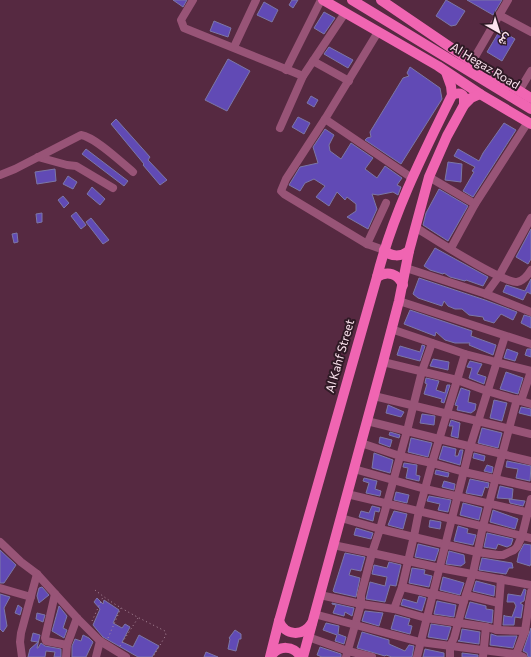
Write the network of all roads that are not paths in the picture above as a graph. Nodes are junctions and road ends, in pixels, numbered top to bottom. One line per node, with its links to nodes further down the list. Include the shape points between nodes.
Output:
1 (193, 0): 13 (street, via 181,20 182,26)
2 (256, 0): 13 (street)
3 (322, 0): 8 (main road); 17 (street)
4 (352, 0): 12 (main road, Al Hegaz Road)
5 (381, 0): 7 (main road, Al Hegaz Road)
6 (508, 0): 9 (street)
7 (392, 3): 15 (main road, Al Hegaz Road)
8 (345, 13): 10 (main road); 14 (street)
9 (499, 15): 11 (street); 15 (street)
10 (378, 32): 16 (main road); 20 (street)
11 (531, 32)
12 (425, 45): 16 (main road); 25 (main road, Al Hegaz Road)
13 (234, 47): 17 (street)
14 (313, 61): 19 (street); 20 (street)
15 (472, 62): 21 (main road, Al Hegaz Road)
16 (442, 69): 22 (main road); 23 (main road, via 451,86)
17 (286, 70): 19 (street)
18 (531, 71): 21 (street)
19 (303, 76): 28 (street)
20 (349, 81): 26 (street)
21 (519, 91): 25 (main road, Al Hegaz Road)
22 (480, 94): 24 (main road); 27 (main road)
23 (452, 95): 24 (main road, via 463,95); 33 (main road, Al Kahf Street)
24 (464, 105): 32 (main road, via 446,136)
25 (530, 105): 27 (main road)
26 (325, 119): 33 (street); 39 (street, via 281,191)
27 (527, 122): 36 (street)
28 (280, 128)
29 (38, 157): 30 (street, via 81,134 115,156); 31 (street); 34 (street, via 67,166 76,166)
30 (133, 172)
31 (0, 175)
32 (429, 177): 36 (street); 38 (main road)
33 (412, 178): 41 (main road, Al Kahf Street)
34 (112, 188)
35 (386, 202): 39 (street)
36 (475, 204): 40 (street)
37 (531, 218): 45 (street)
38 (415, 227): 40 (street); 42 (main road)
39 (367, 244): 41 (street)
40 (451, 248): 45 (street)
41 (384, 250): 42 (main road, via 394,256); 46 (main road, Al Kahf Street)
42 (409, 251): 43 (main road)
43 (406, 268): 47 (main road); 48 (street)
44 (531, 270): 45 (street, via 522,280 516,282)
45 (499, 276): 48 (street)
46 (377, 277): 47 (main road, via 386,273 393,274); 125 (main road, Al Kahf Street)
47 (403, 285): 49 (main road)
48 (486, 294): 50 (street)
49 (399, 301): 51 (main road); 52 (street)
50 (531, 312)
51 (391, 329): 53 (street); 56 (main road)
52 (505, 336): 54 (street); 57 (street)
53 (432, 343): 55 (street); 58 (street)
54 (531, 344)
55 (465, 354): 57 (street); 60 (street)
56 (383, 362): 58 (street); 62 (main road)
57 (497, 362): 59 (street); 61 (street)
58 (422, 371): 60 (street); 65 (street)
59 (531, 371): 63 (street)
60 (457, 380): 61 (street); 66 (street)
61 (487, 391): 63 (street); 68 (street)
62 (374, 396): 65 (street); 67 (main road)
63 (519, 400): 64 (street); 69 (street)
64 (531, 404)
65 (414, 405): 66 (street); 70 (street)
66 (447, 413): 68 (street); 72 (street)
67 (367, 420): 70 (street); 73 (main road)
68 (478, 422): 69 (street); 74 (street)
69 (509, 430): 71 (street); 75 (street)
70 (407, 431): 72 (street); 76 (street)
71 (531, 434)
72 (439, 439): 74 (street); 78 (street)
73 (361, 443): 76 (street); 79 (main road)
74 (470, 447): 75 (street); 80 (street)
75 (503, 454): 77 (street); 81 (street)
76 (400, 456): 78 (street); 82 (street)
77 (531, 461)
78 (432, 463): 80 (street); 84 (street)
79 (354, 469): 82 (street); 85 (main road)
80 (464, 472): 81 (street); 86 (street)
81 (496, 479): 83 (street); 89 (street)
82 (393, 480): 84 (street); 88 (street)
83 (531, 487)
84 (425, 489): 86 (street); 90 (street)
85 (347, 494): 88 (street); 92 (main road)
86 (458, 496): 89 (street); 93 (street)
87 (531, 499): 91 (street)
88 (386, 503): 90 (street); 95 (street)
89 (490, 503): 91 (street); 94 (street)
90 (419, 511): 93 (street); 96 (street)
91 (530, 513): 97 (street)
92 (341, 518): 95 (street); 100 (main road)
93 (451, 519): 94 (street); 101 (street)
94 (483, 526): 97 (street); 102 (street)
95 (380, 529): 96 (street); 103 (street)
96 (414, 536): 101 (street); 104 (street)
97 (522, 536): 98 (street); 102 (street, via 514,550 503,555)
98 (531, 538)
99 (0, 542): 107 (street)
100 (333, 545): 103 (street); 115 (main road)
101 (445, 545): 102 (street); 105 (street)
102 (477, 552): 106 (street)
103 (372, 553): 104 (street); 119 (street)
104 (408, 561): 105 (street); 110 (street)
105 (440, 568): 106 (street); 114 (street)
106 (473, 573): 108 (street); 117 (street)
107 (37, 574): 113 (street); 116 (street)
108 (501, 579): 109 (street); 118 (street)
109 (531, 585)
110 (402, 587): 114 (street); 121 (street)
111 (0, 588): 116 (street)
112 (531, 592): 120 (street)
113 (55, 594): 122 (street); 134 (street, via 45,638 46,641)
114 (432, 594): 117 (street); 124 (street)
115 (320, 595): 119 (street); 123 (main road)
116 (31, 597): 141 (street, via 21,633)
117 (465, 598): 118 (street); 126 (street)
118 (499, 603): 129 (street)
119 (361, 604): 121 (street); 127 (street)
120 (530, 604): 130 (street)
121 (394, 609): 124 (street)
122 (77, 618): 133 (street); 134 (street)
123 (313, 618): 125 (main road, via 305,630 295,633 285,629); 127 (street); 131 (main road)
124 (426, 618): 126 (street); 132 (street)
125 (279, 621): 140 (main road, Al Kahf Street)
126 (457, 624): 128 (street); 135 (street)
127 (355, 625): 132 (street); 136 (street)
128 (486, 627): 129 (street); 137 (street)
129 (497, 630): 130 (street)
130 (524, 631): 139 (street)
131 (308, 637): 136 (street); 145 (main road)
132 (420, 642): 135 (street); 147 (street)
133 (103, 643): 143 (street); 144 (street)
134 (67, 645): 142 (street)
135 (450, 646): 137 (street); 148 (street)
136 (347, 654): 146 (street)
137 (484, 654): 138 (street)
138 (503, 655): 139 (street)
139 (520, 655)
140 (271, 656): 145 (main road, via 279,649 286,648 296,651)
141 (22, 657)
142 (66, 657)
143 (96, 657)
144 (126, 657)
145 (302, 657)
146 (372, 657)
147 (417, 657)
148 (450, 657)

